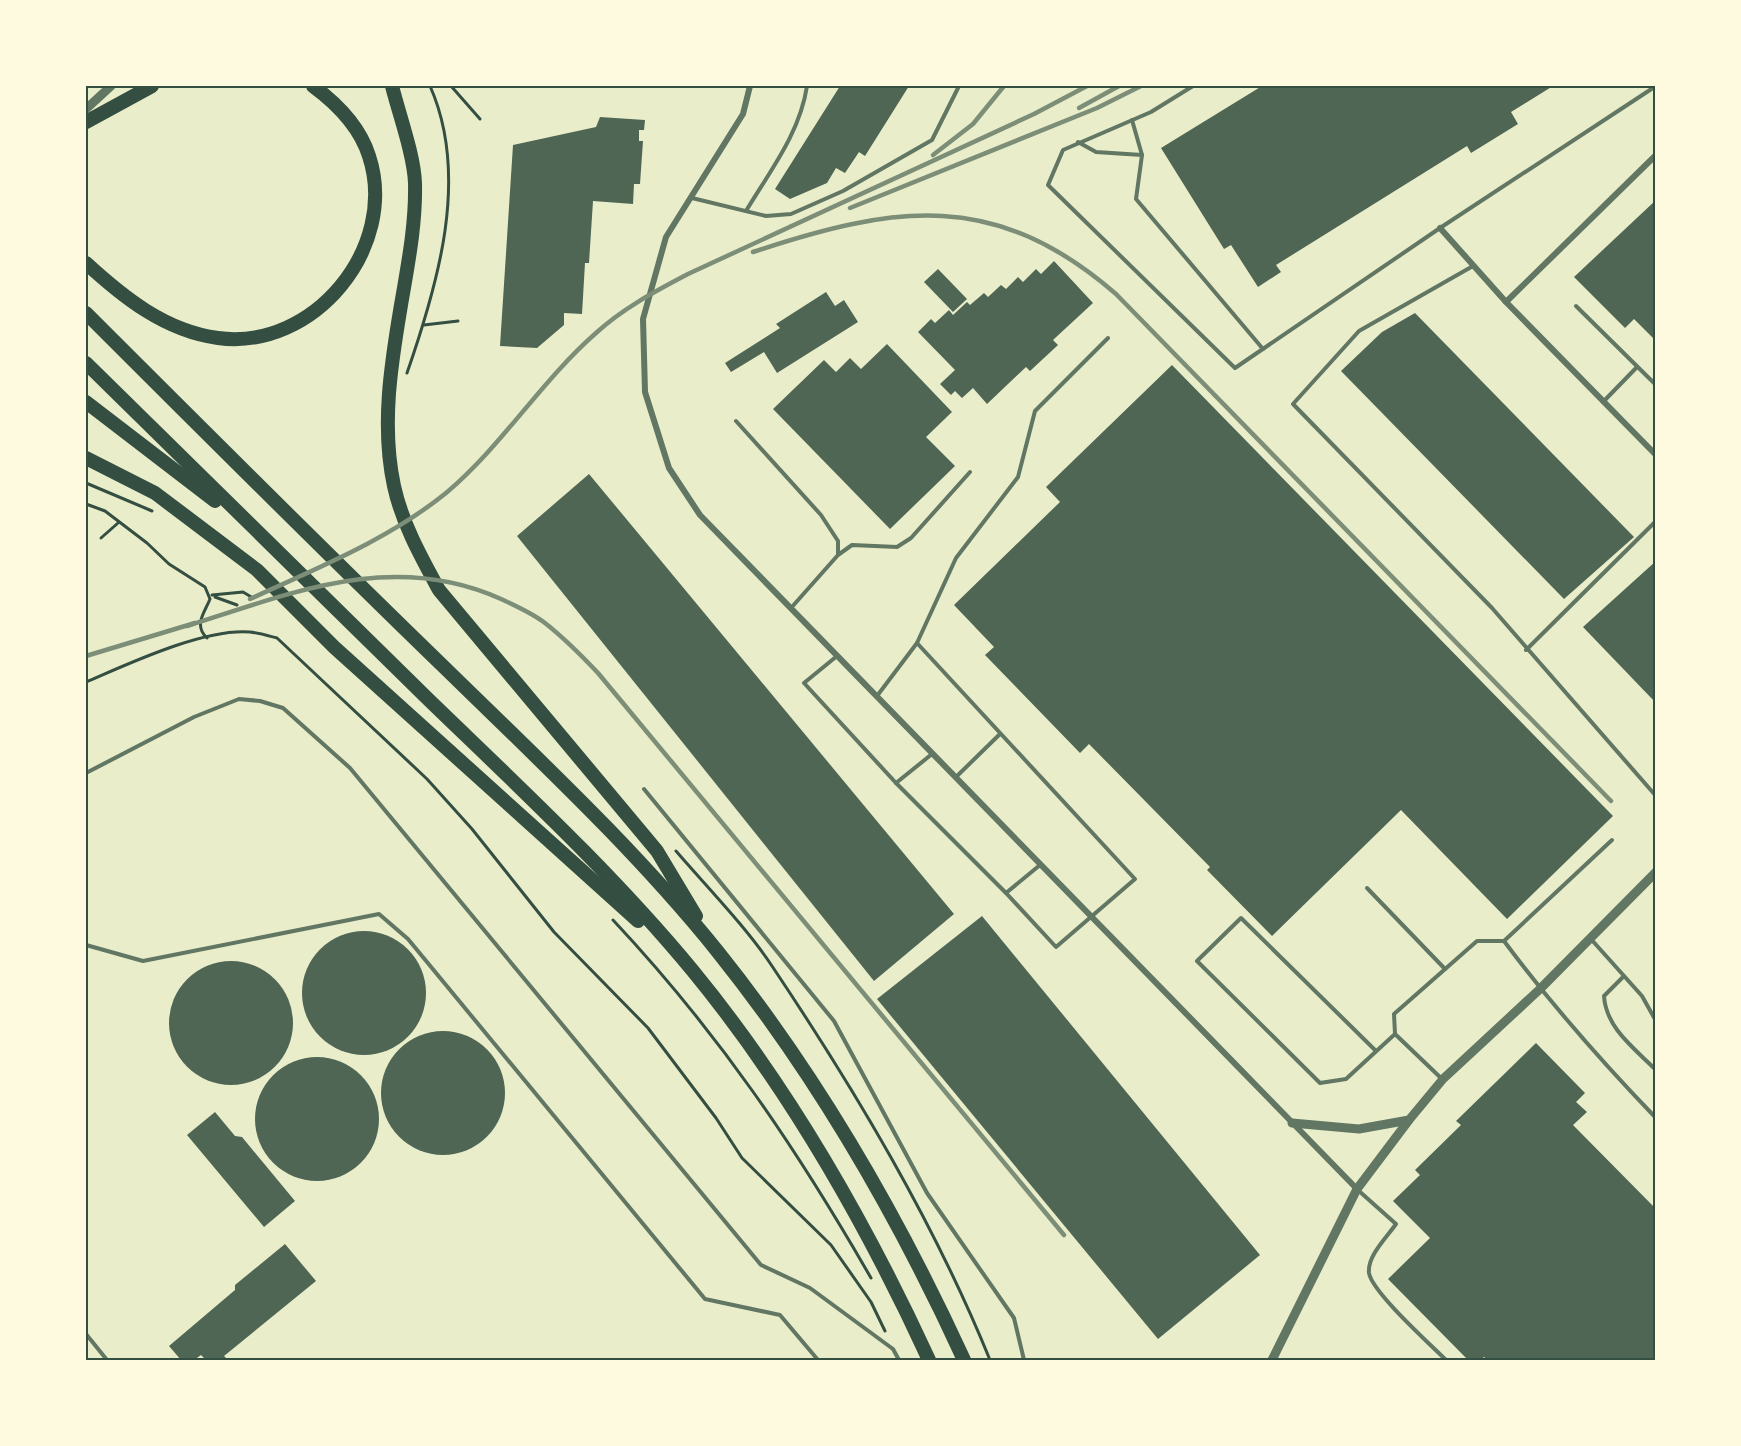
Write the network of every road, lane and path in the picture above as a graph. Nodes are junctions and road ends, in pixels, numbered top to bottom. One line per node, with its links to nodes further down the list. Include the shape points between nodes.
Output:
1 (111, 86): 13 (street)
2 (152, 86): 16 (highway)
3 (313, 86): 23 (highway, via 331,99 353,126 369,156 374,220 365,250 339,290 301,322 264,336 219,338 172,324 129,301)
4 (387, 86): 12 (highway)
5 (430, 86): 29 (path, via 446,128 449,175 441,245)
6 (451, 86): 14 (path)
7 (750, 86): 20 (street, via 743,114)
8 (807, 86): 21 (lane, via 796,127)
9 (959, 86): 21 (lane, via 932,140 909,155 791,214 766,216)
10 (1193, 86): 15 (lane)
11 (1656, 86): 22 (lane)
12 (394, 92): 78 (highway, via 415,180 414,228 388,403 389,454 404,518 439,590 657,851)
13 (86, 109)
14 (480, 119)
15 (1132, 120): 17 (lane); 18 (lane)
16 (86, 122)
17 (1078, 142): 18 (lane, via 1096,152); 31 (lane, via 1063,150 1048,185 1235,368)
18 (1142, 155): 31 (lane, via 1136,199)
19 (1656, 155): 25 (street)
20 (691, 197): 21 (lane); 54 (street, via 666,237 647,296 643,319 645,392 669,468 700,515)
21 (746, 211)
22 (1440, 228): 24 (street); 31 (lane)
23 (86, 263)
24 (1473, 266): 25 (street); 57 (lane, via 1359,330 1293,404 1492,608)
25 (1506, 302): 37 (street)
26 (1576, 306): 33 (lane)
27 (86, 313): 78 (highway, via 594,816)
28 (458, 321): 29 (path)
29 (424, 325): 34 (path)
30 (1108, 338): 56 (lane, via 1035,411 1018,477 956,558)
31 (1263, 349)
32 (86, 363): 47 (highway)
33 (1637, 367): 35 (lane); 37 (lane)
34 (404, 383)
35 (1656, 385)
36 (86, 402): 47 (highway)
37 (1603, 402): 39 (street)
38 (736, 421): 49 (lane, via 821,514 838,541)
39 (1656, 455)
40 (86, 458): 80 (highway, via 155,493 257,570 334,646)
41 (970, 472): 49 (lane, via 904,544 852,545)
42 (86, 483): 44 (path)
43 (86, 504): 46 (path, via 105,511)
44 (162, 516)
45 (1656, 521): 57 (lane)
46 (118, 523): 48 (path); 50 (path)
47 (262, 537): 80 (highway, via 563,831)
48 (101, 538)
49 (838, 555): 54 (lane)
50 (209, 592): 51 (path); 55 (path, via 200,621)
51 (213, 595): 52 (path, via 243,592); 53 (path)
52 (253, 598)
53 (237, 605)
54 (790, 608): 58 (street)
55 (207, 638): 59 (path, via 136,660); 94 (path, via 250,632 277,638 427,779 554,932 648,1028 742,1158 831,1245 871,1302)
56 (917, 643): 60 (lane); 61 (lane)
57 (1526, 650): 67 (lane)
58 (837, 656): 60 (street); 65 (lane, via 804,683)
59 (86, 682)
60 (877, 697): 62 (street)
61 (1000, 734): 64 (lane); 74 (lane, via 1135,879)
62 (932, 754): 64 (street); 65 (lane)
63 (86, 773): 94 (lane, via 194,717 239,699 284,708 350,768 761,1265 810,1288)
64 (956, 778): 69 (street)
65 (896, 783): 72 (lane)
66 (644, 789): 100 (lane, via 834,1021 927,1193 1014,1318)
67 (1656, 796)
68 (1612, 840): 76 (lane)
69 (1040, 865): 72 (lane); 74 (street)
70 (1656, 872): 75 (street)
71 (1367, 888): 79 (lane)
72 (1006, 893): 74 (lane, via 1056,947)
73 (606, 913): 92 (path, via 675,990 741,1073 812,1176)
74 (1092, 918): 90 (street)
75 (1590, 938): 81 (lane); 82 (street)
76 (1504, 941): 79 (lane, via 1477,941); 82 (lane)
77 (86, 945): 96 (lane, via 143,961 379,914 408,939 705,1299 780,1315)
78 (718, 952): 99 (highway, via 787,1045 854,1148 914,1256)
79 (1445, 969): 84 (lane, via 1394,1014)
80 (693, 971): 98 (highway, via 761,1063 826,1165 886,1271)
81 (1624, 976): 83 (lane, via 1642,996); 86 (lane, via 1604,996 1605,1012)
82 (1540, 989): 87 (street); 88 (lane)
83 (1656, 1021)
84 (1395, 1034): 85 (lane); 87 (lane)
85 (1376, 1051): 85 (lane, via 1346,1078 1320,1083 1197,962 1241,918)
86 (1656, 1070)
87 (1443, 1079): 89 (street)
88 (1656, 1119)
89 (1409, 1120): 90 (street, via 1359,1129); 91 (street)
90 (1292, 1123): 91 (street)
91 (1357, 1190): 101 (street); 102 (lane, via 1396,1224 1372,1258 1369,1273 1380,1293)
92 (872, 1279)
93 (86, 1334): 95 (lane)
94 (893, 1349): 97 (lane)
95 (107, 1360)
96 (818, 1360)
97 (899, 1360)
98 (928, 1360)
99 (964, 1360)
100 (1024, 1360)
101 (1272, 1360)
102 (1446, 1360)

